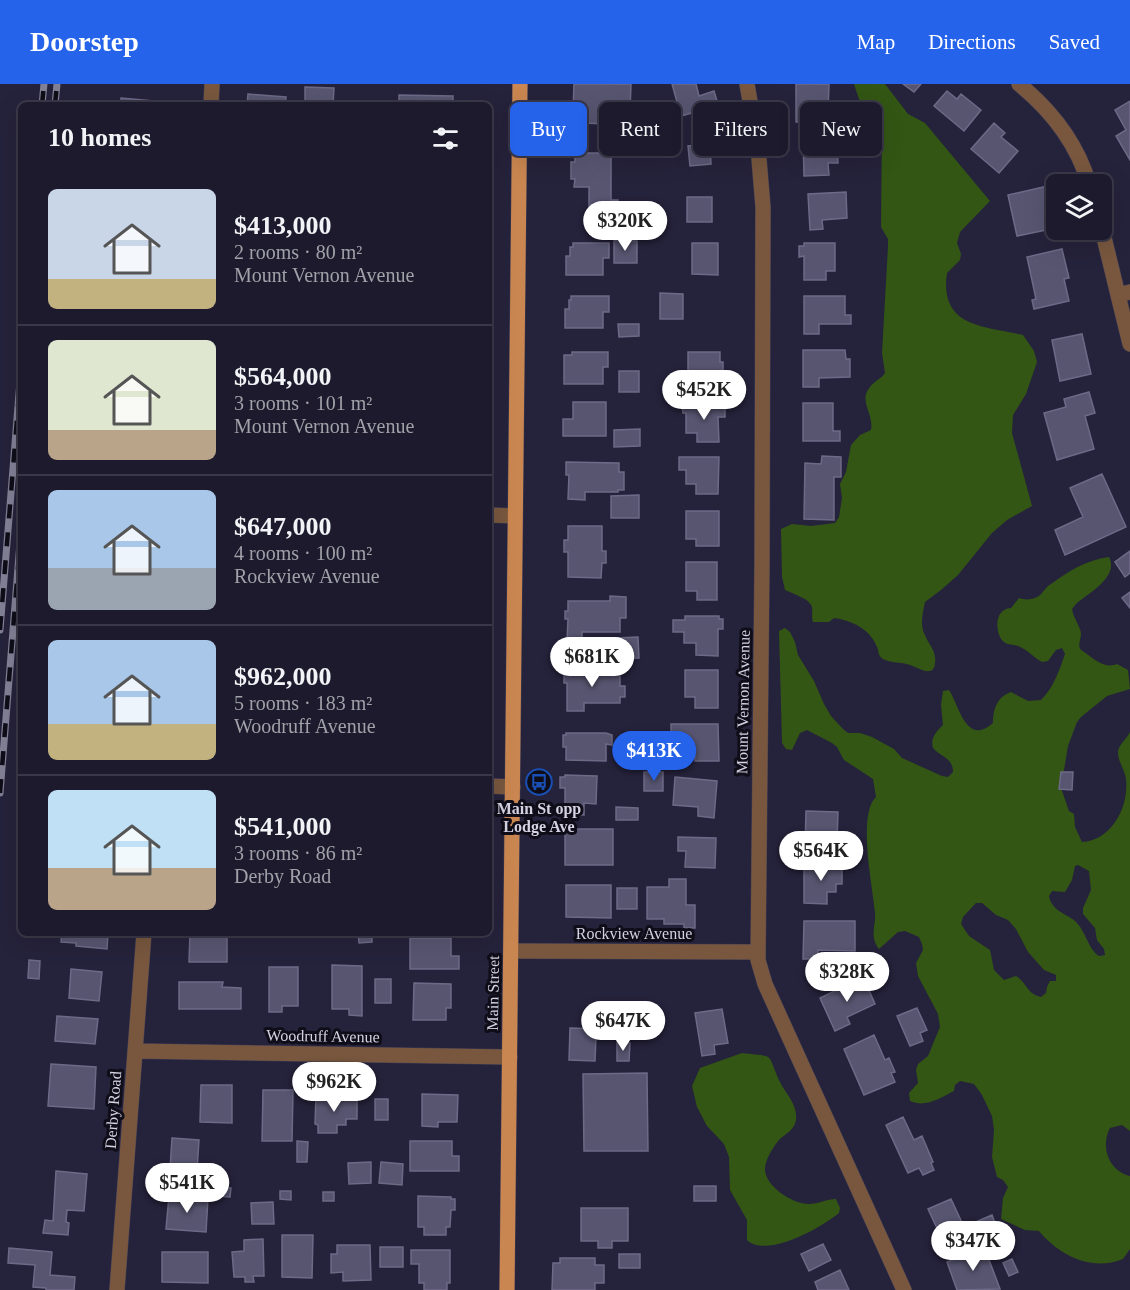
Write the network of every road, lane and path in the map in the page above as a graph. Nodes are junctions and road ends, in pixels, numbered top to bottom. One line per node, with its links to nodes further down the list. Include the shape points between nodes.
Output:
1 (212, 84): 5 (street)
2 (520, 84): 11 (main road, Main Street)
3 (747, 84): 16 (street, Mount Vernon Avenue, via 758,147 764,219)
4 (1019, 84): 6 (street, via 1065,133)
5 (211, 102)
6 (1086, 174)
7 (1106, 240): 8 (street)
8 (1124, 294): 9 (street)
9 (1130, 344)
10 (492, 515): 11 (street)
11 (515, 516): 13 (main road, Main Street)
12 (492, 786): 13 (street)
13 (513, 787): 15 (main road, Main Street)
14 (144, 936): 17 (street, Derby Road)
15 (511, 951): 16 (street, Rockview Avenue); 18 (main road, Main Street)
16 (757, 952): 21 (street, Mount Vernon Avenue, via 765,984)
17 (135, 1051): 18 (street, Woodruff Avenue); 19 (street, Derby Road)
18 (510, 1057): 20 (main road, Main Street)
19 (117, 1290)
20 (507, 1290)
21 (904, 1290)

